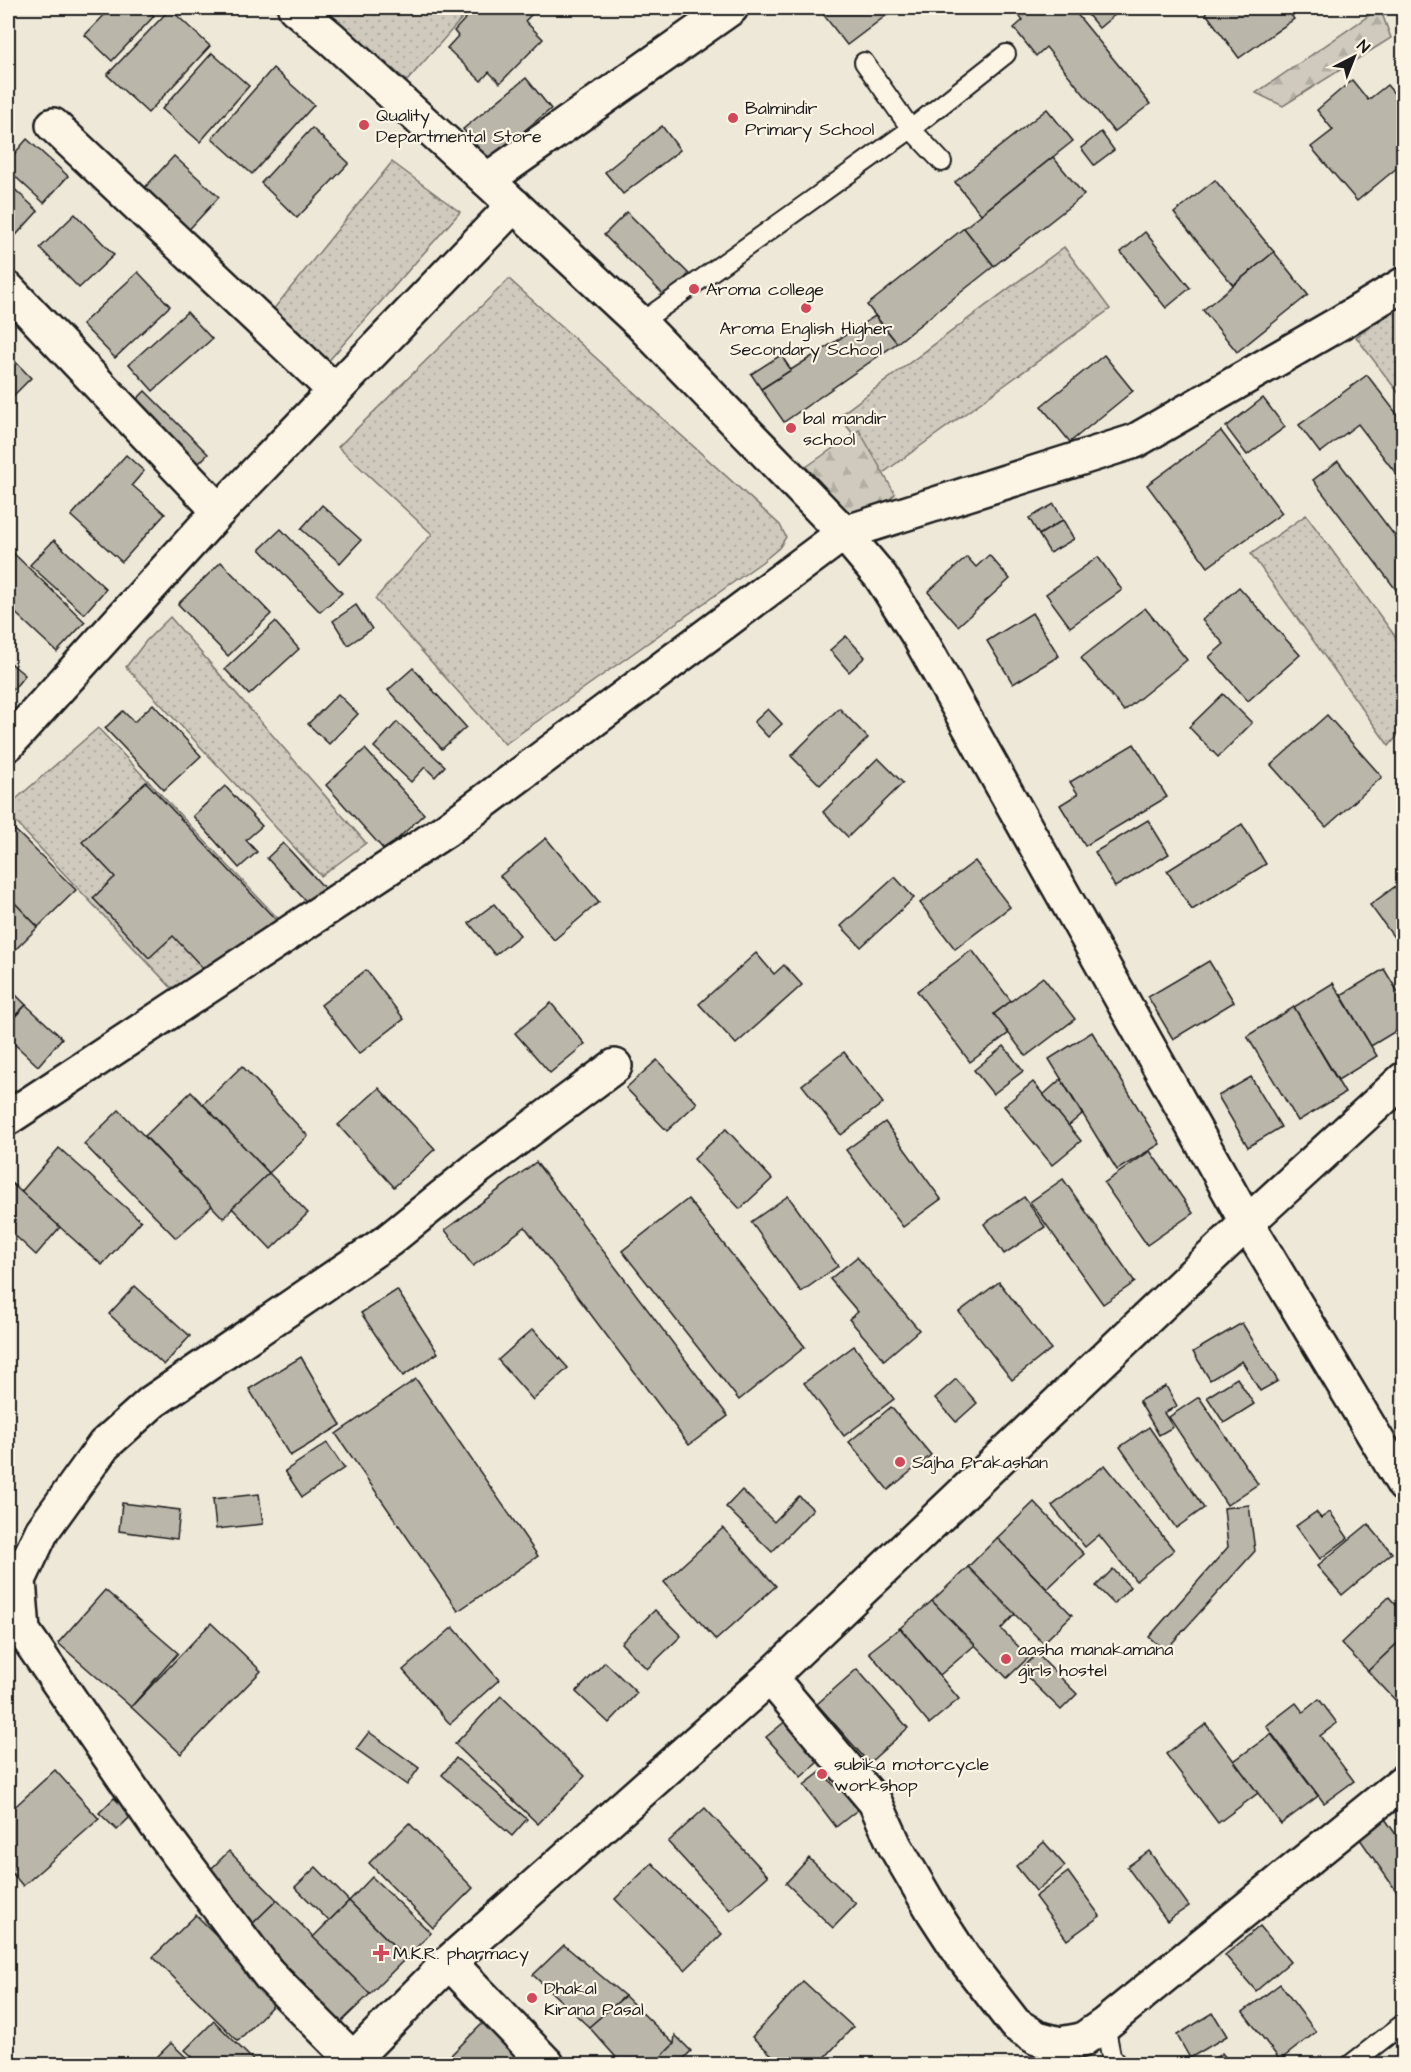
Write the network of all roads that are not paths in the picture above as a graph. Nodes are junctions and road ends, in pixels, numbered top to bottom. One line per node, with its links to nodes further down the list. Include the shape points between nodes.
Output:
1 (295, 8): 8 (street)
2 (731, 8): 8 (street)
3 (1005, 54): 6 (lane)
4 (864, 62): 6 (lane)
5 (52, 124): 13 (street)
6 (911, 129): 7 (lane); 12 (lane)
7 (942, 162)
8 (487, 180): 9 (street)
9 (514, 206): 12 (street); 13 (street)
10 (1404, 284): 15 (street, via 1135,441)
11 (8, 290): 14 (street)
12 (640, 323): 15 (street)
13 (335, 392): 14 (street)
14 (219, 512): 16 (street)
15 (844, 533): 19 (street, via 446,830); 20 (street, via 880,577 918,635)
16 (8, 744)
17 (615, 1066): 22 (street, via 389,1240 152,1402 104,1445 42,1531 19,1580)
18 (1404, 1079): 20 (street)
19 (8, 1118)
20 (1246, 1223): 21 (street); 23 (street)
21 (1404, 1485)
22 (15, 1627): 28 (street, via 270,1976)
23 (770, 1677): 25 (street); 27 (street, via 875,1802 895,1846 933,1911 1015,2024 1037,2038 1060,2044 1082,2040)
24 (1404, 1781): 27 (street)
25 (448, 1962): 28 (street); 29 (street)
26 (1404, 2023): 31 (lane)
27 (1105, 2024): 30 (lane, via 1111,2056)
28 (350, 2062)
29 (547, 2064)
30 (1118, 2064)
31 (1351, 2064)

